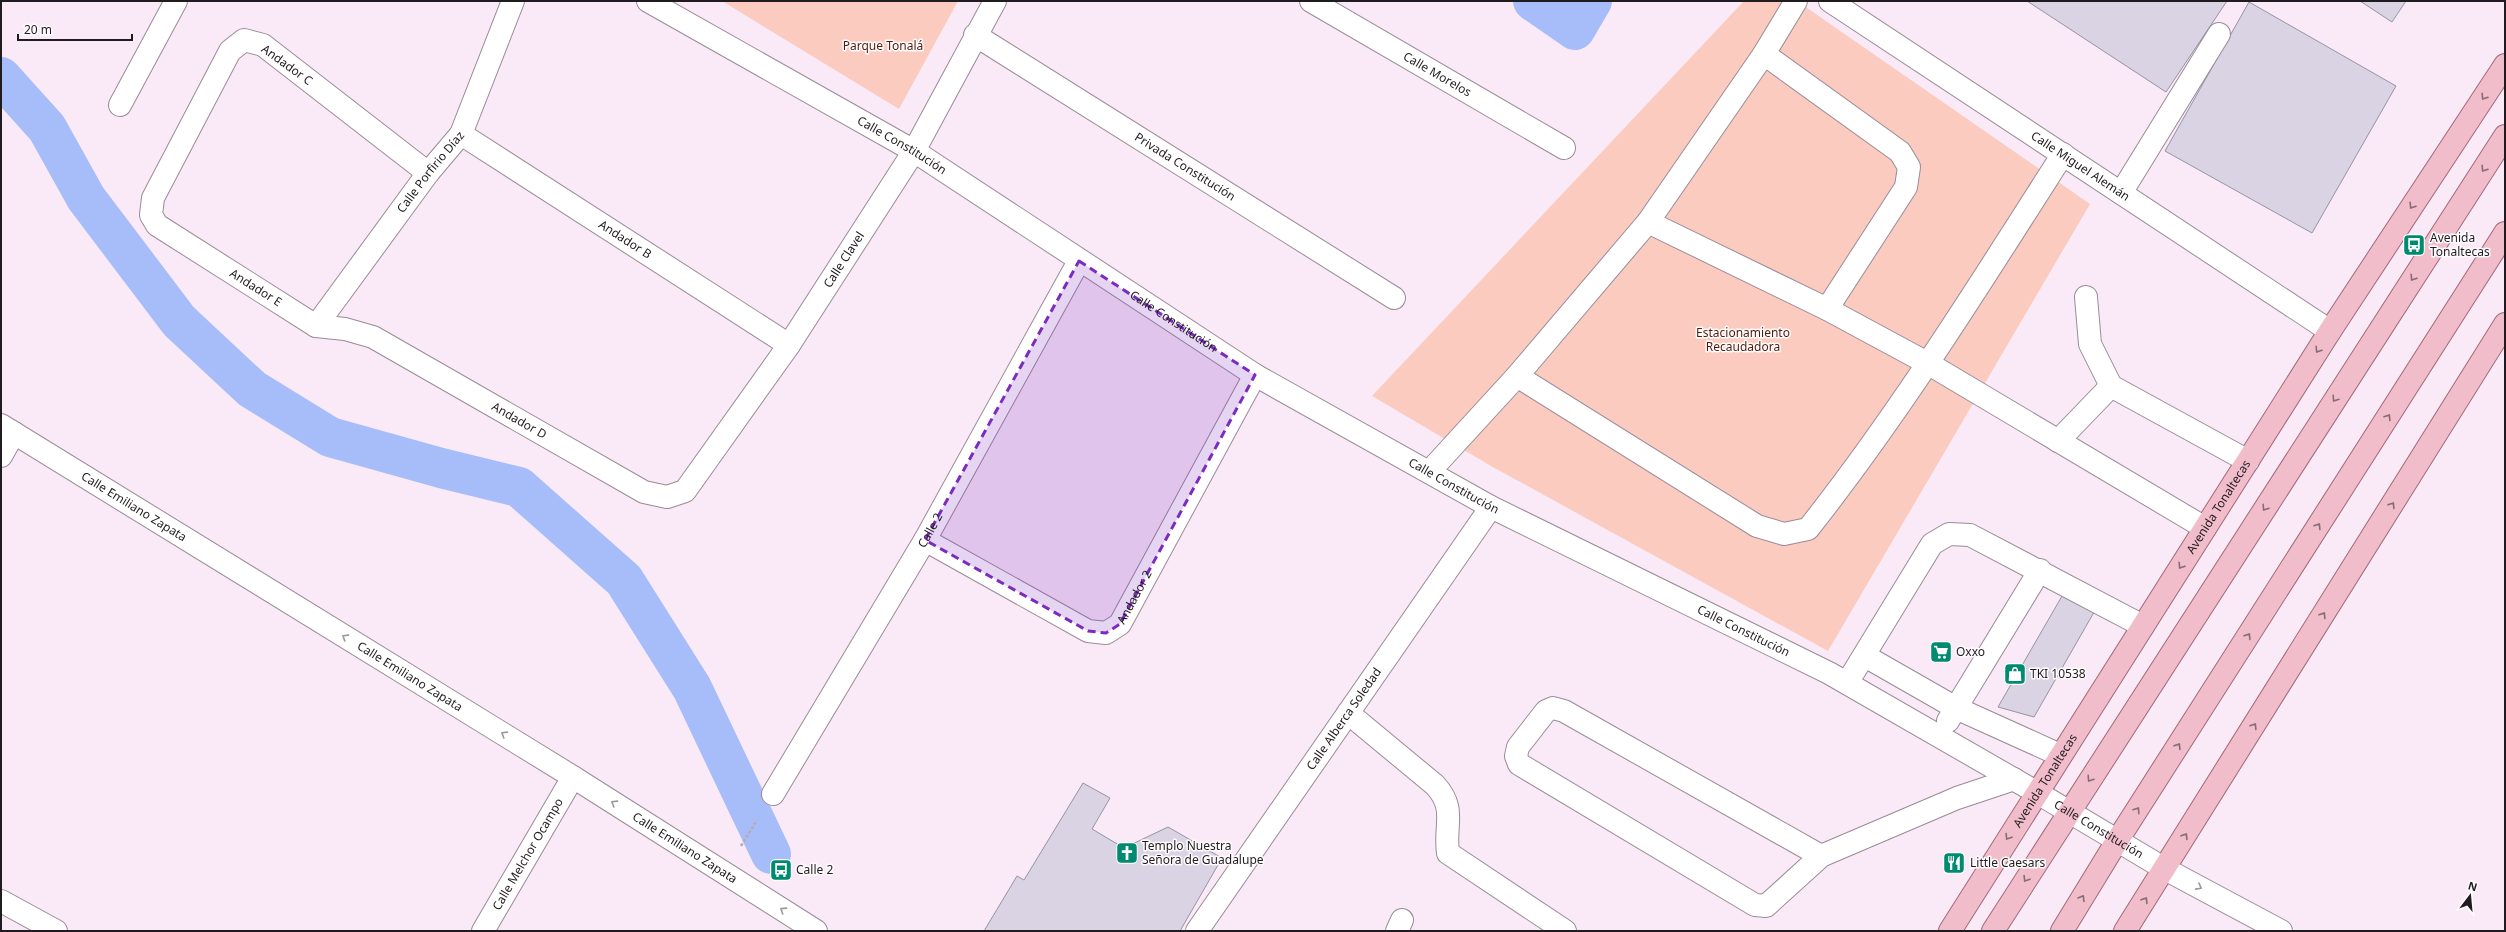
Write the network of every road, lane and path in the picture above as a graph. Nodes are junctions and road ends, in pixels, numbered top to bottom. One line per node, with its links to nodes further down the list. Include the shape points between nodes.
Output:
1 (176, 1): 12 (street)
2 (514, 1): 13 (street, Calle Porfirio Díaz)
3 (648, 1): 16 (street, Calle Constitución)
4 (995, 1): 9 (street, Calle Clavel)
5 (1311, 1): 15 (street, Calle Morelos)
6 (1796, 1): 10 (street)
7 (1830, 1): 17 (street, Calle Miguel Alemán)
8 (2219, 34): 19 (street)
9 (975, 35): 16 (street, Calle Clavel); 25 (street, Privada Constitución)
10 (1764, 54): 21 (street); 26 (street, via 1900,152 1909,167 1906,187)
11 (2505, 65): 29 (main road, Avenida Tonaltecas, one-way to 29)
12 (120, 105)
13 (461, 134): 18 (street, Calle Porfirio Díaz); 31 (street, Andador B)
14 (2505, 136): 57 (main road, one-way to 57)
15 (1564, 148)
16 (914, 151): 23 (street, Calle Constitución); 31 (street, Calle Clavel)
17 (2063, 154): 19 (street, Calle Miguel Alemán); 32 (street)
18 (428, 173): 20 (street, Andador C, via 263,45 244,40 230,51 153,198); 28 (street, Calle Porfirio Díaz)
19 (2121, 194): 29 (street, Calle Miguel Alemán)
20 (150, 215): 28 (street, Andador E, via 157,225)
21 (1648, 222): 26 (street); 34 (street)
22 (2505, 232): 59 (main road, one-way to 22)
23 (1079, 261): 33 (street, Calle Constitución); 44 (street, Calle 2)
24 (2086, 297): 35 (street, via 2090,344)
25 (1394, 298)
26 (1827, 310): 32 (street)
27 (2505, 324): 62 (main road, one-way to 27)
28 (316, 326): 30 (street, Andador E, via 345,329)
29 (2330, 331): 39 (main road, Avenida Tonaltecas, one-way to 39)
30 (373, 337): 41 (street, Andador D, via 644,492)
31 (789, 345): 41 (street, Calle Clavel, via 685,491)
32 (1929, 364): 34 (street, via 1860,463 1808,529 1784,534 1757,526); 37 (street)
33 (1255, 375): 40 (street, Calle Constitución); 44 (street, Andador 2, via 1120,624 1106,633 1088,631)
34 (1517, 376): 40 (street)
35 (2111, 386): 37 (street); 39 (street)
36 (8, 429): 38 (street); 53 (street, Calle Emiliano Zapata, one-way to 36)
37 (2058, 440): 43 (street)
38 (1, 456)
39 (2248, 461): 43 (main road, Avenida Tonaltecas)
40 (1429, 472): 42 (street, Calle Constitución)
41 (667, 497)
42 (1491, 507): 48 (street, Calle Constitución); 50 (street, Calle Alberca Soledad)
43 (2205, 528): 46 (main road, Avenida Tonaltecas, one-way to 46)
44 (925, 540): 56 (street, Calle 2)
45 (2040, 570): 46 (street); 47 (street, via 1970,535 1949,534 1932,544); 49 (street)
46 (2142, 626): 52 (main road, Avenida Tonaltecas)
47 (1865, 656): 48 (street); 49 (street)
48 (1847, 683): 51 (street, Calle Constitución)
49 (1956, 708): 51 (street); 52 (street)
50 (1348, 714): 67 (street, Calle Alberca Soledad); 68 (street, via 1435,785 1445,797 1449,810 1446,838 1448,853)
51 (1939, 735): 54 (street, Calle Constitución)
52 (2060, 755): 55 (main road, Avenida Tonaltecas)
53 (573, 777): 65 (street, Calle Melchor Ocampo); 66 (street, Calle Emiliano Zapata, one-way to 53)
54 (2014, 779): 55 (street, Calle Constitución); 61 (street, via 1957,798)
55 (2036, 792): 57 (street, Calle Constitución); 69 (main road, Avenida Tonaltecas, one-way to 69)
56 (773, 794)
57 (2069, 811): 59 (street, Calle Constitución); 70 (main road, one-way to 70)
58 (759, 817): 60 (path)
59 (2117, 841): 62 (street, Calle Constitución); 71 (main road, one-way to 59)
60 (740, 848)
61 (1822, 856): 61 (street, via 1564,711 1553,708 1546,710 1518,747 1516,756 1519,764 1755,906 1766,906)
62 (2165, 869): 72 (main road, one-way to 62); 73 (street, Calle Constitución, one-way to 73)
63 (1, 901): 64 (street)
64 (56, 931)
65 (483, 931)
66 (816, 931)
67 (1198, 931)
68 (1565, 931)
69 (1950, 931)
70 (1993, 931)
71 (2062, 931)
72 (2126, 931)
73 (2281, 931)

